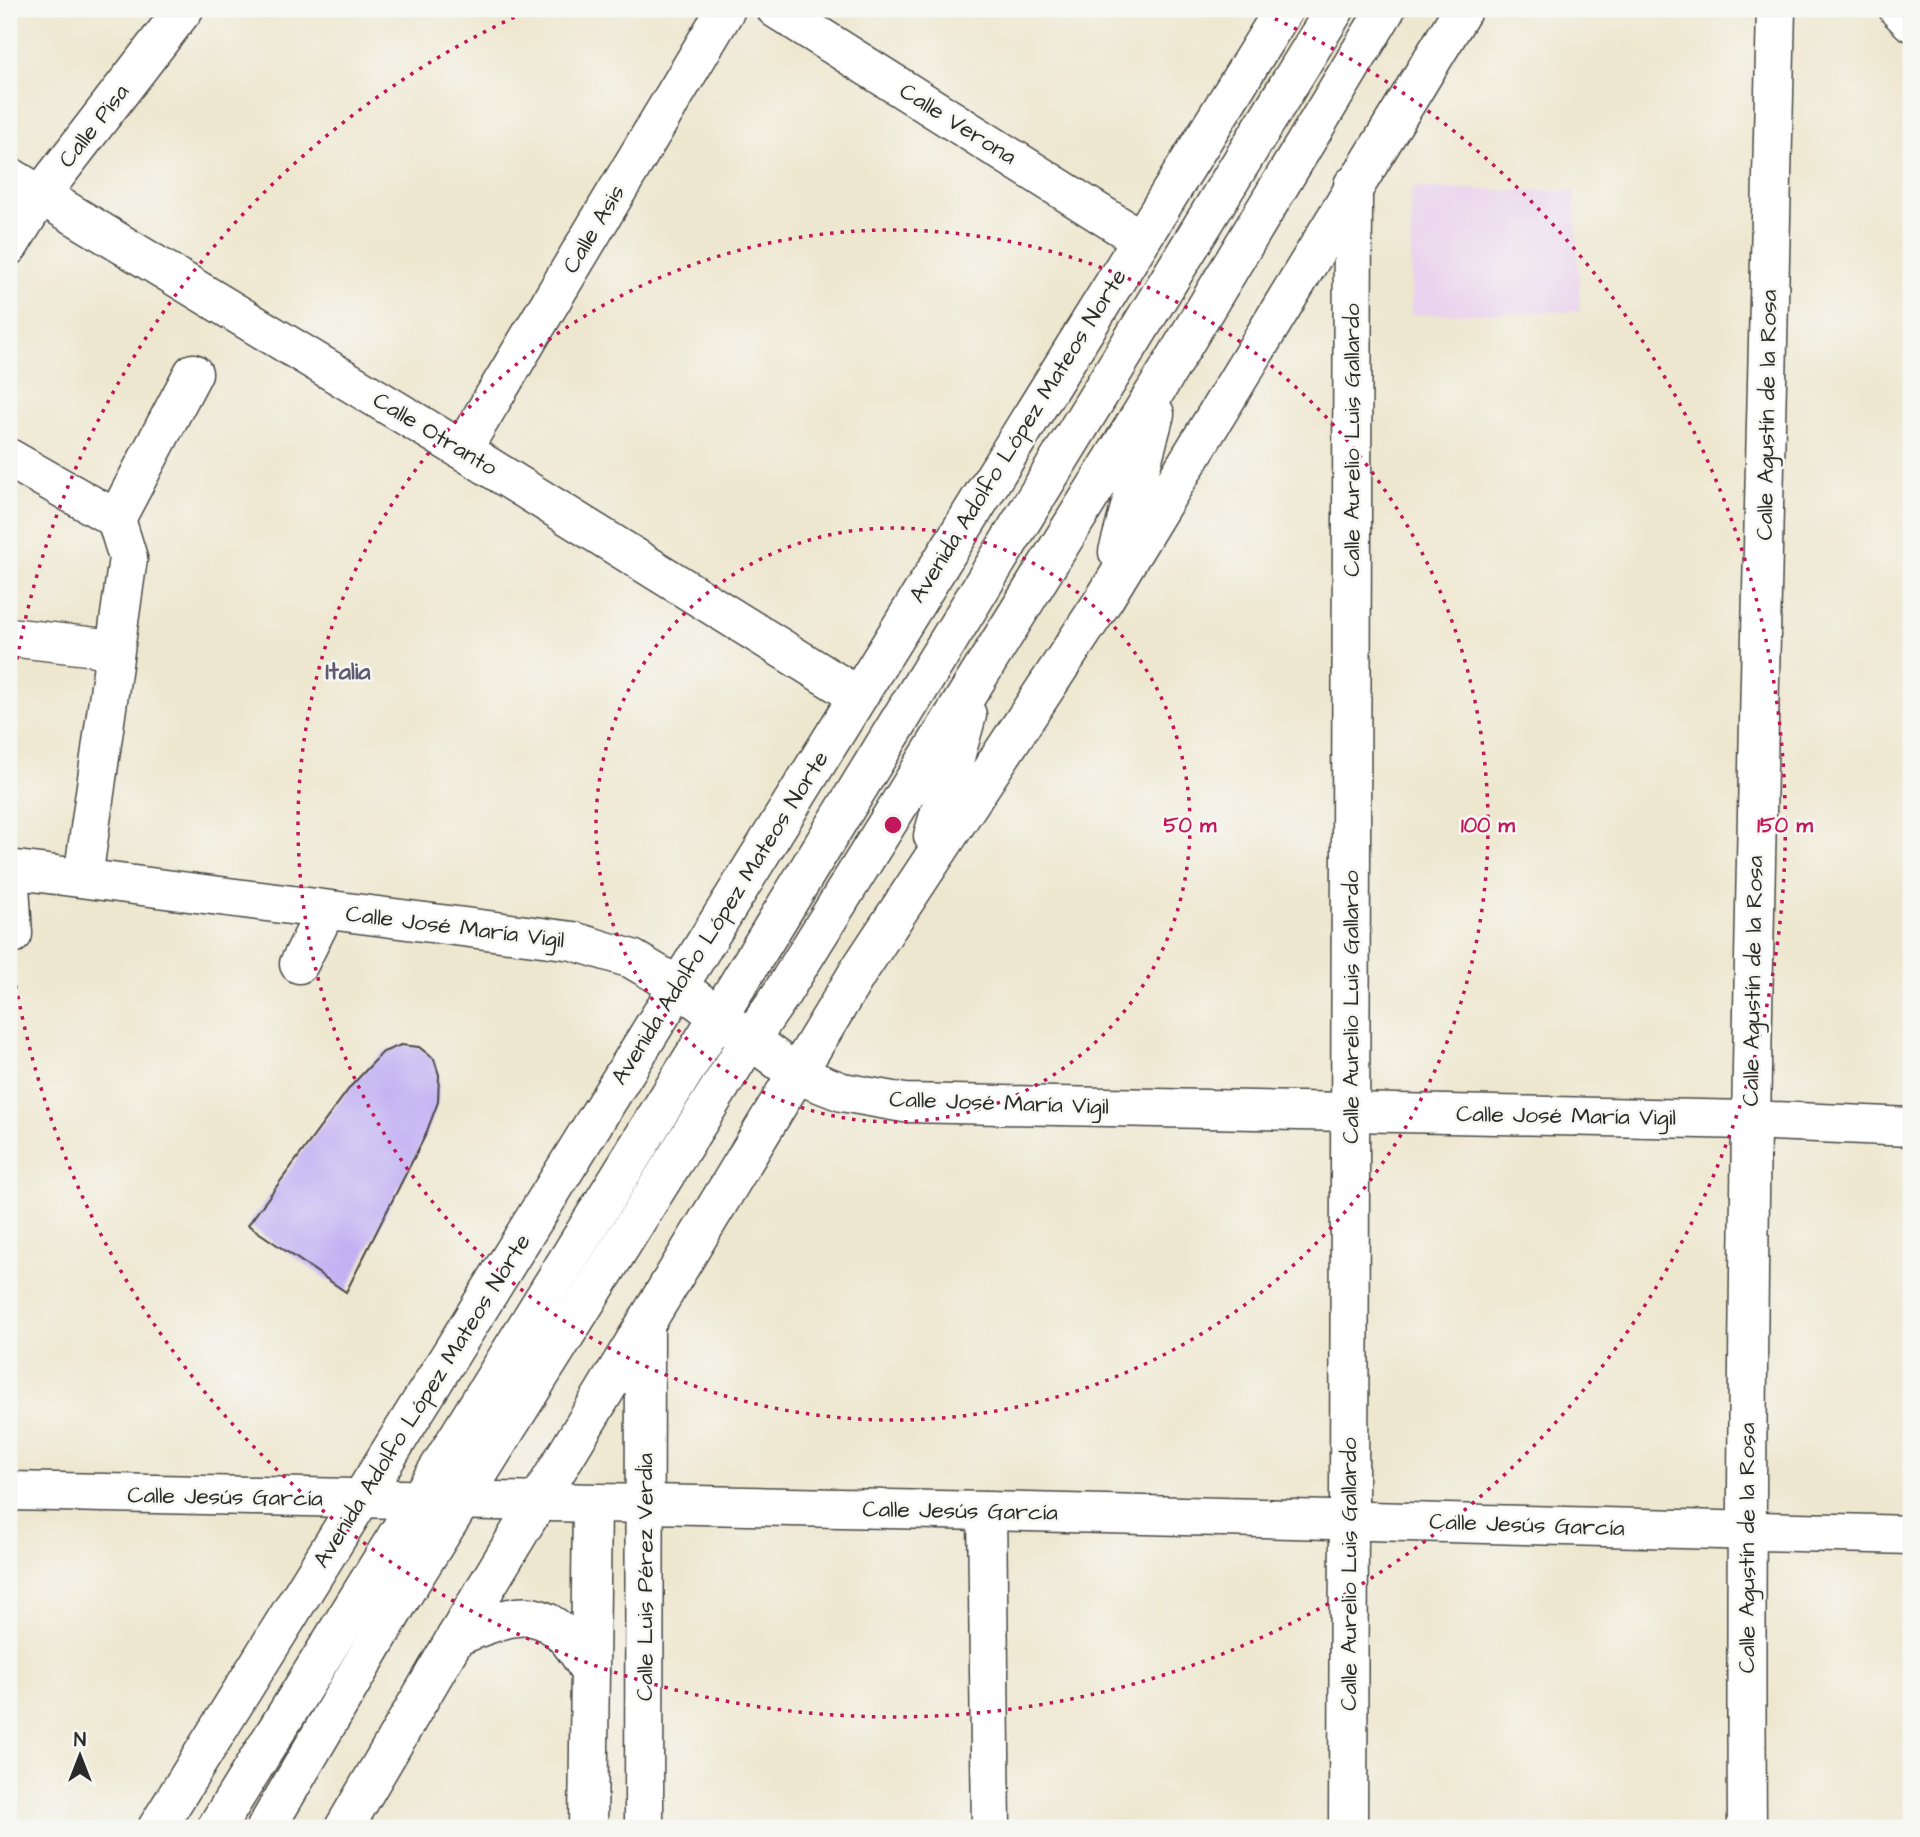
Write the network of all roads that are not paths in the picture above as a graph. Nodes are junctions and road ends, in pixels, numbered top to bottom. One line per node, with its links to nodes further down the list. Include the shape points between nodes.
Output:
1 (184, 9): 11 (street, Calle Pisa)
2 (726, 9): 17 (street, Calle Asis)
3 (776, 9): 13 (street, Calle Verona)
4 (1284, 9): 13 (street, Avenida Adolfo López Mateos Norte)
5 (1335, 9): 34 (street, Avenida Adolfo López Mateos Norte)
6 (1386, 9): 16 (street)
7 (1463, 9): 12 (street)
8 (1776, 9): 38 (street, Calle Agustín de la Rosa)
9 (1898, 9): 10 (street)
10 (1911, 22)
11 (24, 186): 14 (street, Calle Pisa); 17 (street, Calle Otranto)
12 (1353, 186): 20 (street); 37 (street, Calle Aurelio Luis Gallardo)
13 (1140, 239): 24 (street, Avenida Adolfo López Mateos Norte)
14 (9, 246)
15 (193, 373): 19 (street)
16 (1166, 374): 20 (street); 23 (street)
17 (462, 450): 24 (street, Calle Otranto)
18 (9, 458): 19 (street)
19 (116, 519): 22 (street, via 128,558)
20 (1105, 598): 25 (street)
21 (9, 637): 22 (street)
22 (114, 649): 27 (street)
23 (977, 676): 25 (street); 33 (street)
24 (858, 696): 32 (street, Avenida Adolfo López Mateos Norte)
25 (924, 868): 31 (street)
26 (9, 869): 27 (street, Calle José María Vigil); 29 (street)
27 (83, 878): 28 (street, Calle José María Vigil)
28 (326, 910): 30 (street); 32 (street, Calle José María Vigil, via 573,941 632,959)
29 (13, 934)
30 (299, 964)
31 (860, 969): 33 (street); 36 (street)
32 (678, 986): 34 (street, Calle José María Vigil); 42 (street, Avenida Adolfo López Mateos Norte)
33 (782, 993): 35 (street)
34 (718, 1017): 35 (street, Calle José María Vigil); 43 (street, Avenida Adolfo López Mateos Norte)
35 (749, 1041): 36 (street, Calle José María Vigil); 44 (street)
36 (798, 1075): 37 (street, Calle José María Vigil, via 842,1091 904,1103); 40 (street)
37 (1350, 1111): 38 (street, Calle José María Vigil); 49 (street, Calle Aurelio Luis Gallardo)
38 (1750, 1120): 39 (street, Calle José María Vigil); 50 (street, Calle Agustín de la Rosa)
39 (1911, 1127)
40 (645, 1325): 45 (street); 47 (street, Calle Luis Pérez Verdia)
41 (9, 1491): 42 (street, Calle Jesús García)
42 (361, 1500): 43 (street, Calle Jesús García); 55 (street, Avenida Adolfo López Mateos Norte)
43 (419, 1500): 44 (street, Calle Jesús García); 56 (street, Avenida Adolfo López Mateos Norte)
44 (460, 1502): 45 (street, Calle Jesús García); 57 (street)
45 (538, 1503): 46 (street, Calle Jesús García); 52 (street)
46 (592, 1505): 47 (street, Calle Jesús García); 53 (street)
47 (645, 1505): 48 (street, Calle Jesús García); 59 (street, Calle Luis Pérez Verdia)
48 (988, 1511): 49 (street, Calle Jesús García); 60 (street)
49 (1349, 1520): 50 (street, Calle Jesús García); 61 (street, Calle Aurelio Luis Gallardo)
50 (1745, 1531): 51 (street, Calle Jesús García); 62 (street, Calle Agustín de la Rosa)
51 (1911, 1535)
52 (456, 1637): 53 (street, via 494,1621 536,1617 570,1639); 54 (street)
53 (590, 1672): 58 (street)
54 (344, 1825)
55 (158, 1828)
56 (216, 1828)
57 (266, 1828)
58 (588, 1828)
59 (644, 1828)
60 (991, 1828)
61 (1348, 1828)
62 (1747, 1828)

